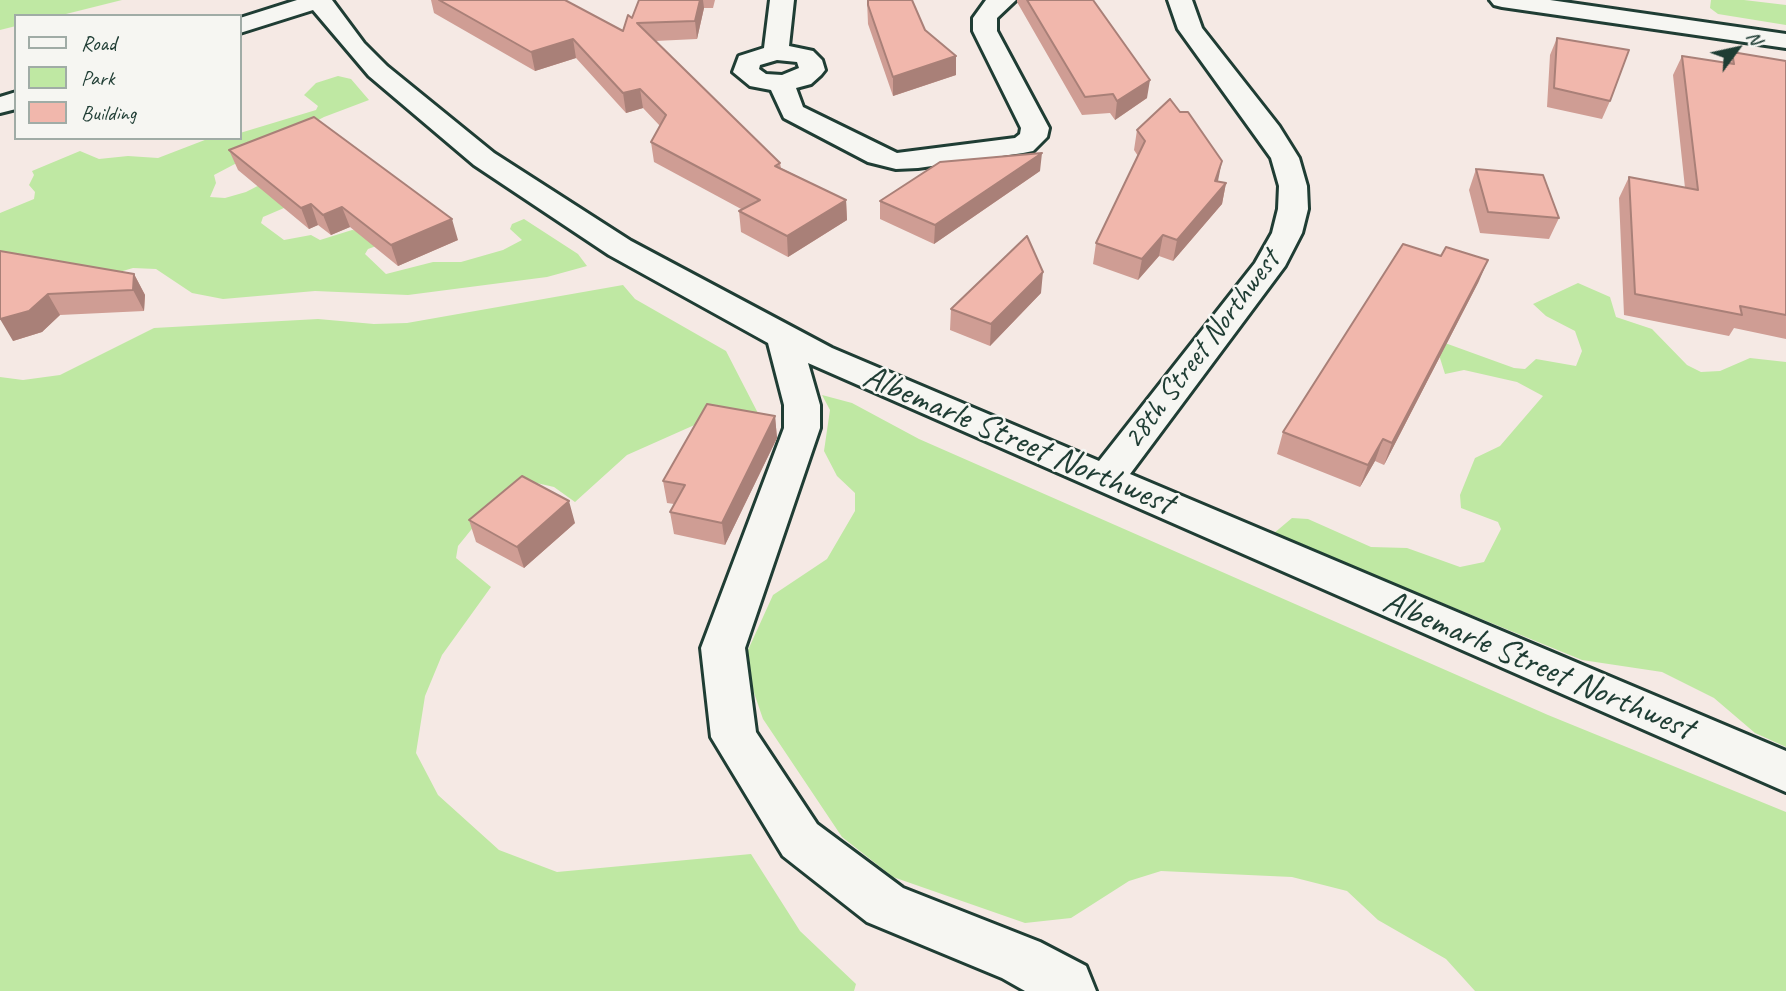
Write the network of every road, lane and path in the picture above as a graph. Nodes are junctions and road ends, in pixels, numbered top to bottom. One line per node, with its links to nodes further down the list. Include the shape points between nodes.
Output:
1 (318, 0): 6 (street); 10 (street, Albemarle Street Northwest, via 378,71 484,159 620,248)
2 (782, 0): 8 (street)
3 (1004, 0): 9 (street, via 995,4 985,19 985,31 1035,128 1033,137 1023,145 896,161 793,112)
4 (1180, 0): 11 (street, 28th Street Northwest, via 1190,29 1285,158 1293,186 1293,209 1275,257)
5 (1502, 0): 7 (street)
6 (242, 25)
7 (1786, 41)
8 (776, 52): 9 (street, via 748,61 746,72 759,81); 9 (street, via 804,56 813,65 802,79)
9 (782, 83)
10 (783, 337): 11 (street, Albemarle Street Northwest); 13 (street, via 798,386 802,428 723,648 734,737 800,840 885,905 1021,960 1068,985)
11 (1105, 480): 12 (street, Albemarle Street Northwest)
12 (1786, 772)
13 (1069, 991)

